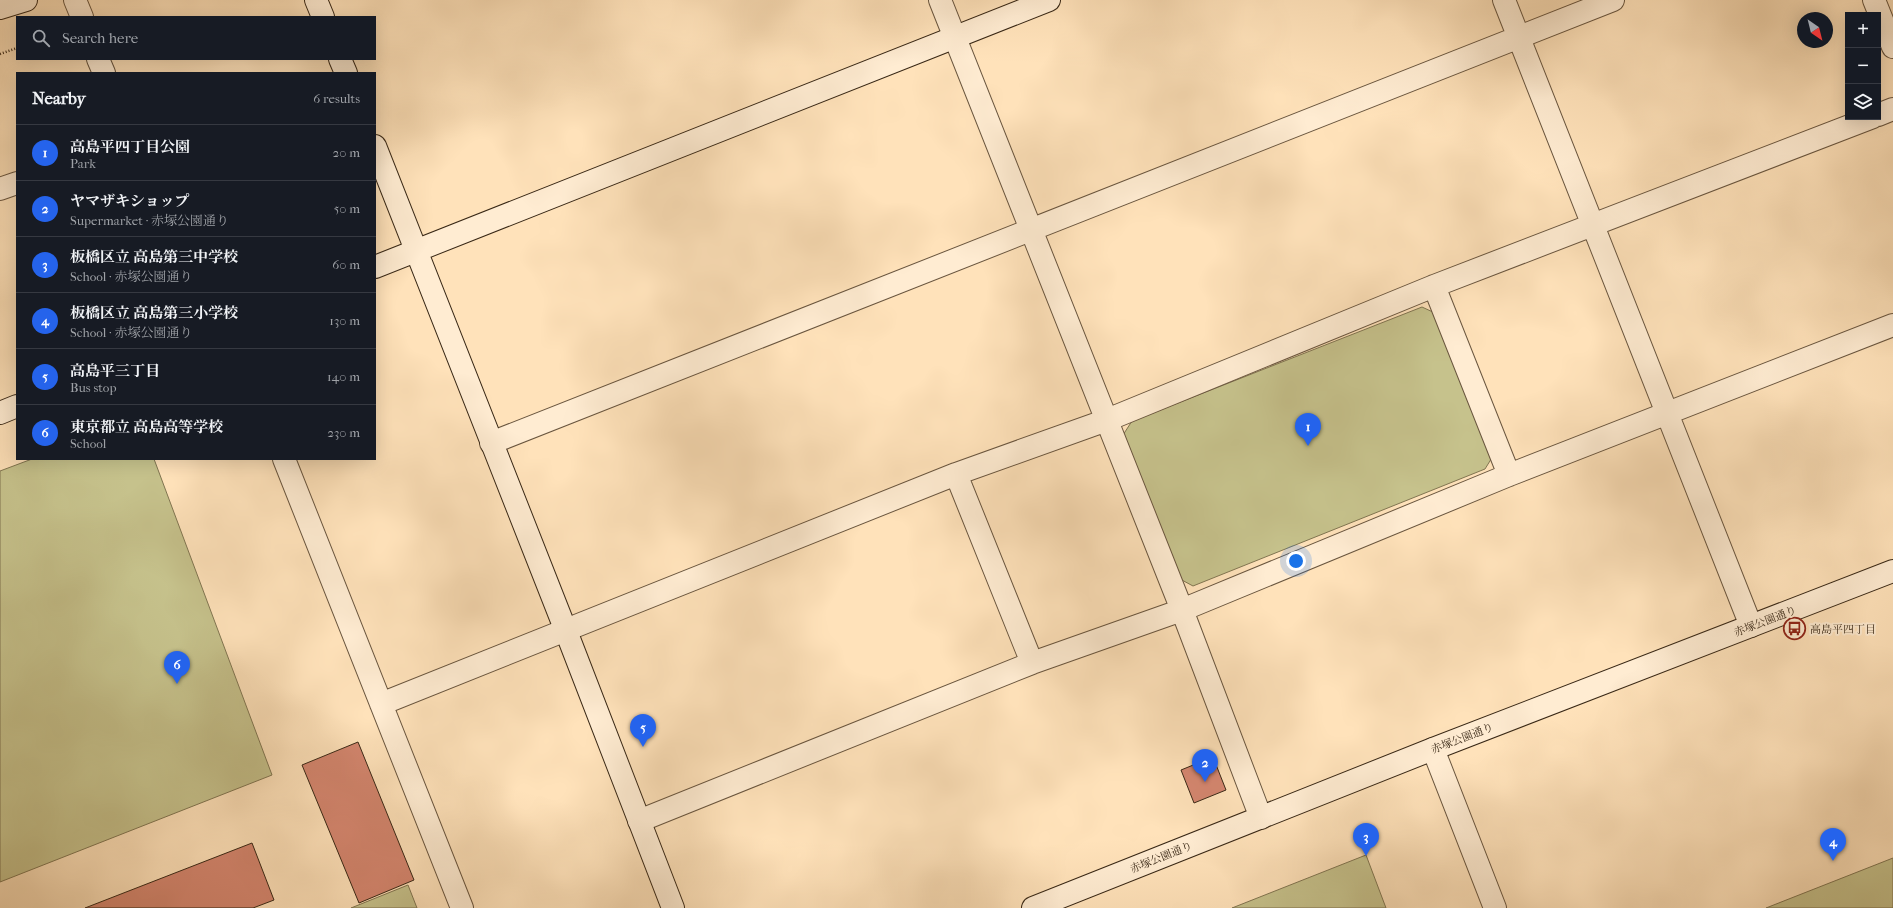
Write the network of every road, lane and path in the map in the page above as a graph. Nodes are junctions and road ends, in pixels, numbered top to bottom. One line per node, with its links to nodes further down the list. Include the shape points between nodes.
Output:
1 (26, 0): 9 (street)
2 (75, 0): 10 (street)
3 (316, 0): 11 (street)
4 (940, 0): 13 (street)
5 (1049, 0): 13 (street)
6 (1504, 0): 12 (street)
7 (1612, 0): 12 (street)
8 (1874, 0): 14 (street)
9 (0, 8)
10 (82, 16)
11 (323, 16)
12 (1518, 36): 27 (street); 28 (street)
13 (955, 38): 28 (street); 29 (street)
14 (1893, 47)
15 (16, 48): 16 (path)
16 (0, 54)
17 (98, 60): 19 (street)
18 (340, 60): 20 (street)
19 (104, 72)
20 (346, 72)
21 (1893, 109): 22 (street)
22 (1881, 114)
23 (1865, 120): 27 (street)
24 (376, 148): 29 (street)
25 (16, 182): 26 (street)
26 (0, 189)
27 (1593, 225): 31 (street); 35 (street)
28 (1031, 230): 36 (street); 37 (street)
29 (417, 250): 30 (street); 37 (street)
30 (376, 267)
31 (1434, 286): 36 (street); 40 (street)
32 (1893, 326): 35 (street)
33 (16, 406): 34 (street)
34 (0, 413)
35 (1667, 414): 40 (street); 43 (street)
36 (1107, 420): 39 (street); 42 (street)
37 (491, 443): 44 (street)
38 (284, 460): 46 (street)
39 (956, 474): 44 (street); 45 (street)
40 (1509, 475): 42 (street)
41 (1893, 571): 43 (street, 赤塚公園通り)
42 (1182, 610): 45 (street); 48 (street)
43 (1751, 626): 47 (street, 赤塚公園通り)
44 (566, 630): 46 (street); 49 (street)
45 (1032, 663): 49 (street)
46 (381, 704): 50 (street)
47 (1433, 749): 48 (street, 赤塚公園通り); 53 (street)
48 (1261, 818): 52 (street, 赤塚公園通り)
49 (639, 821): 51 (street)
50 (462, 908)
51 (673, 908)
52 (1033, 908)
53 (1495, 908)

